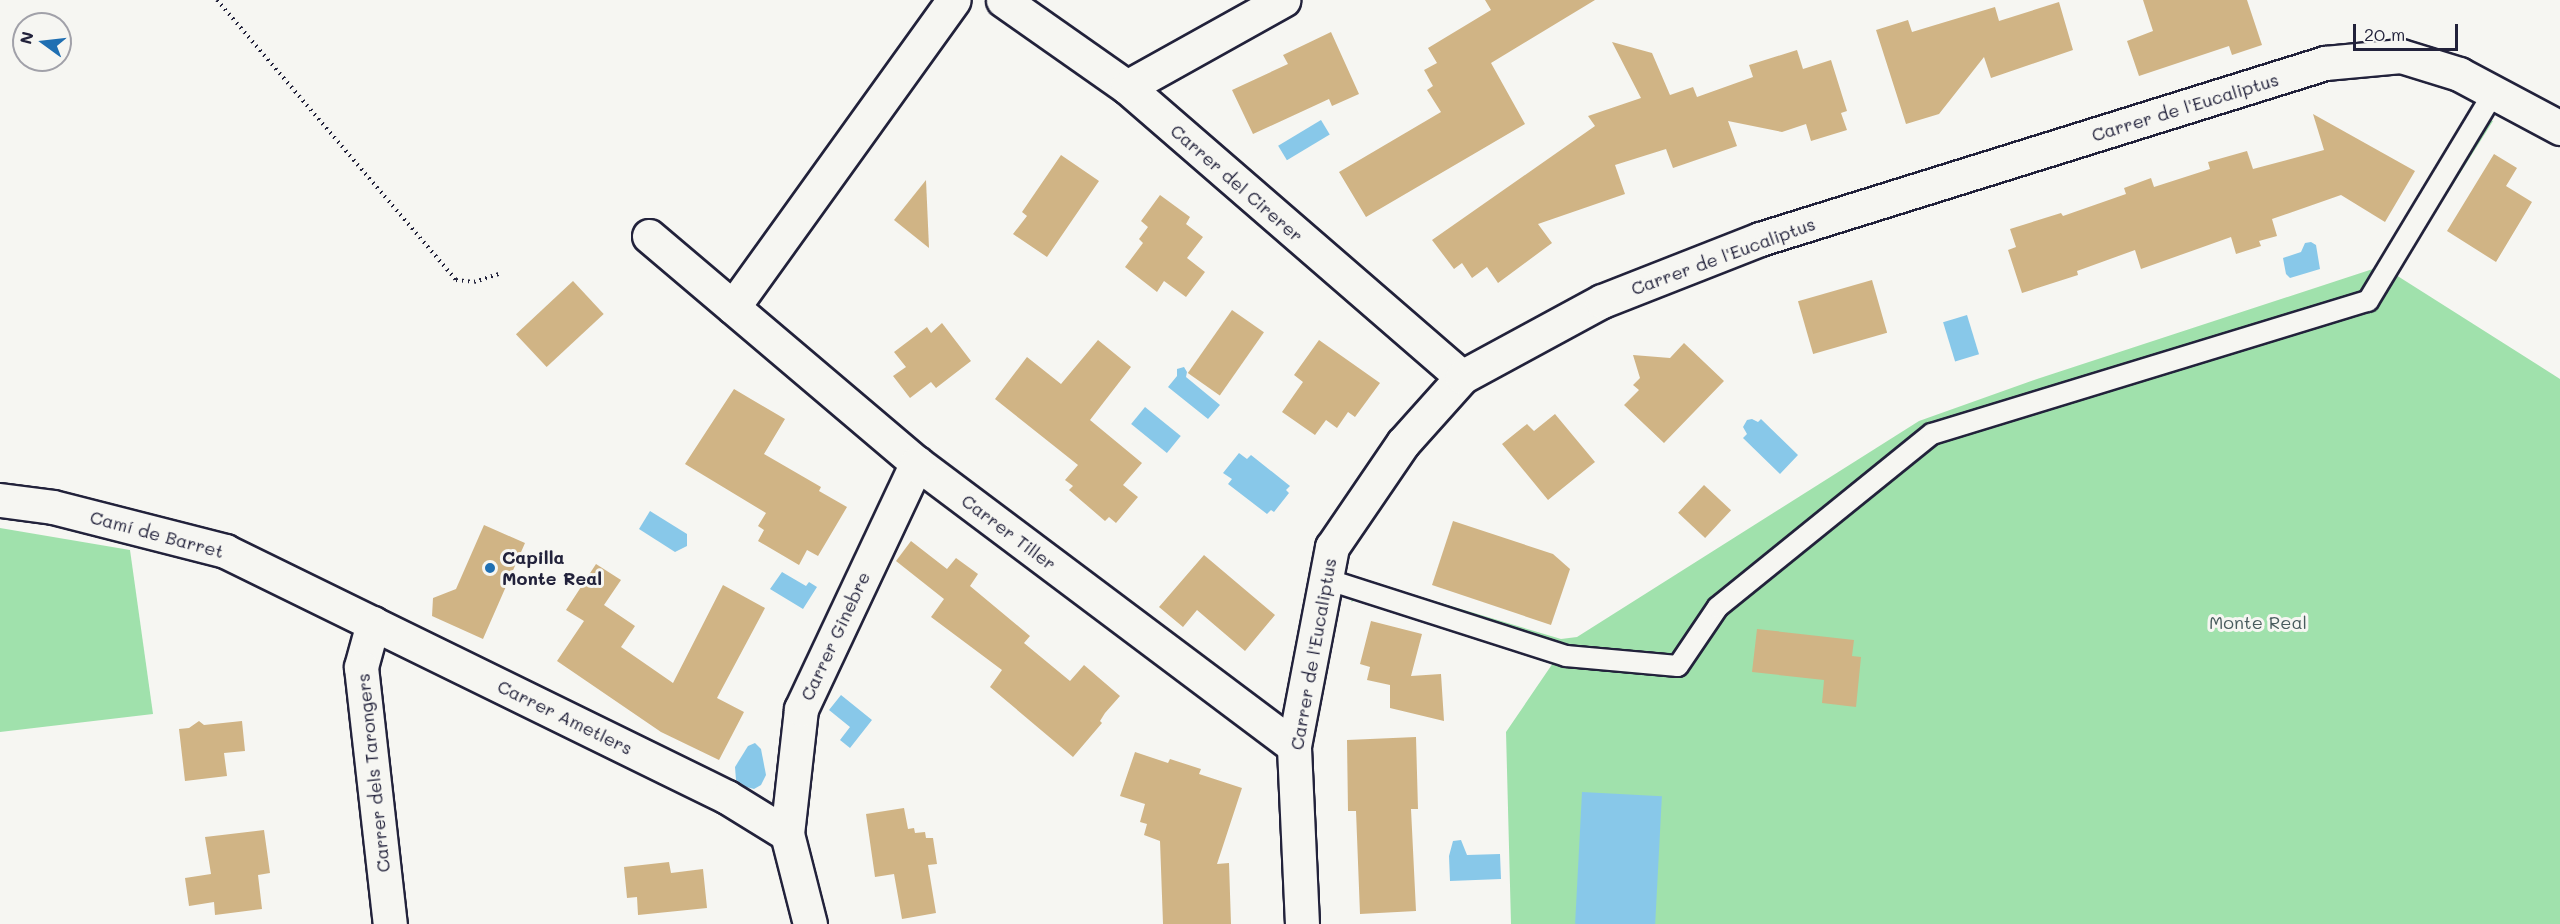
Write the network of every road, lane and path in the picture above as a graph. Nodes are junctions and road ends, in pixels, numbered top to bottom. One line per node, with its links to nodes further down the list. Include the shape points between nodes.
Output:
1 (218, 0): 9 (path, via 456,280 474,282)
2 (954, 0): 10 (street)
3 (1004, 0): 5 (street, Carrer del Cirerer)
4 (1283, 0): 5 (street)
5 (1127, 87): 11 (street, Carrer del Cirerer)
6 (2494, 92): 7 (street, Carrer de l'Eucaliptus); 11 (street, Carrer de l'Eucaliptus, via 2459,74 2401,56 2325,63 1760,239 1602,301); 14 (lane, via 2368,300 1932,434 1718,607 1678,666 1566,656)
7 (2560, 128)
8 (649, 236): 10 (street, Carrer Tiller)
9 (501, 273)
10 (733, 307): 12 (street, Carrer Tiller)
11 (1462, 377): 14 (street, Carrer de l'Eucaliptus, via 1403,443 1332,548)
12 (917, 463): 17 (street, Carrer Tiller); 18 (street, Carrer Ginebre, via 801,709)
13 (0, 500): 15 (street, Camí de Barret, via 53,507 225,550)
14 (1326, 579): 17 (street, Carrer de l'Eucaliptus)
15 (339, 606): 16 (street, Carrer Ametlers)
16 (374, 623): 18 (street, Carrer Ametlers, via 727,797); 19 (street, Carrer dels Tarongers, via 361,667)
17 (1294, 746): 21 (street, Carrer de l'Eucaliptus)
18 (787, 834): 20 (street, Carrer Ginebre)
19 (390, 924)
20 (810, 924)
21 (1302, 924)

